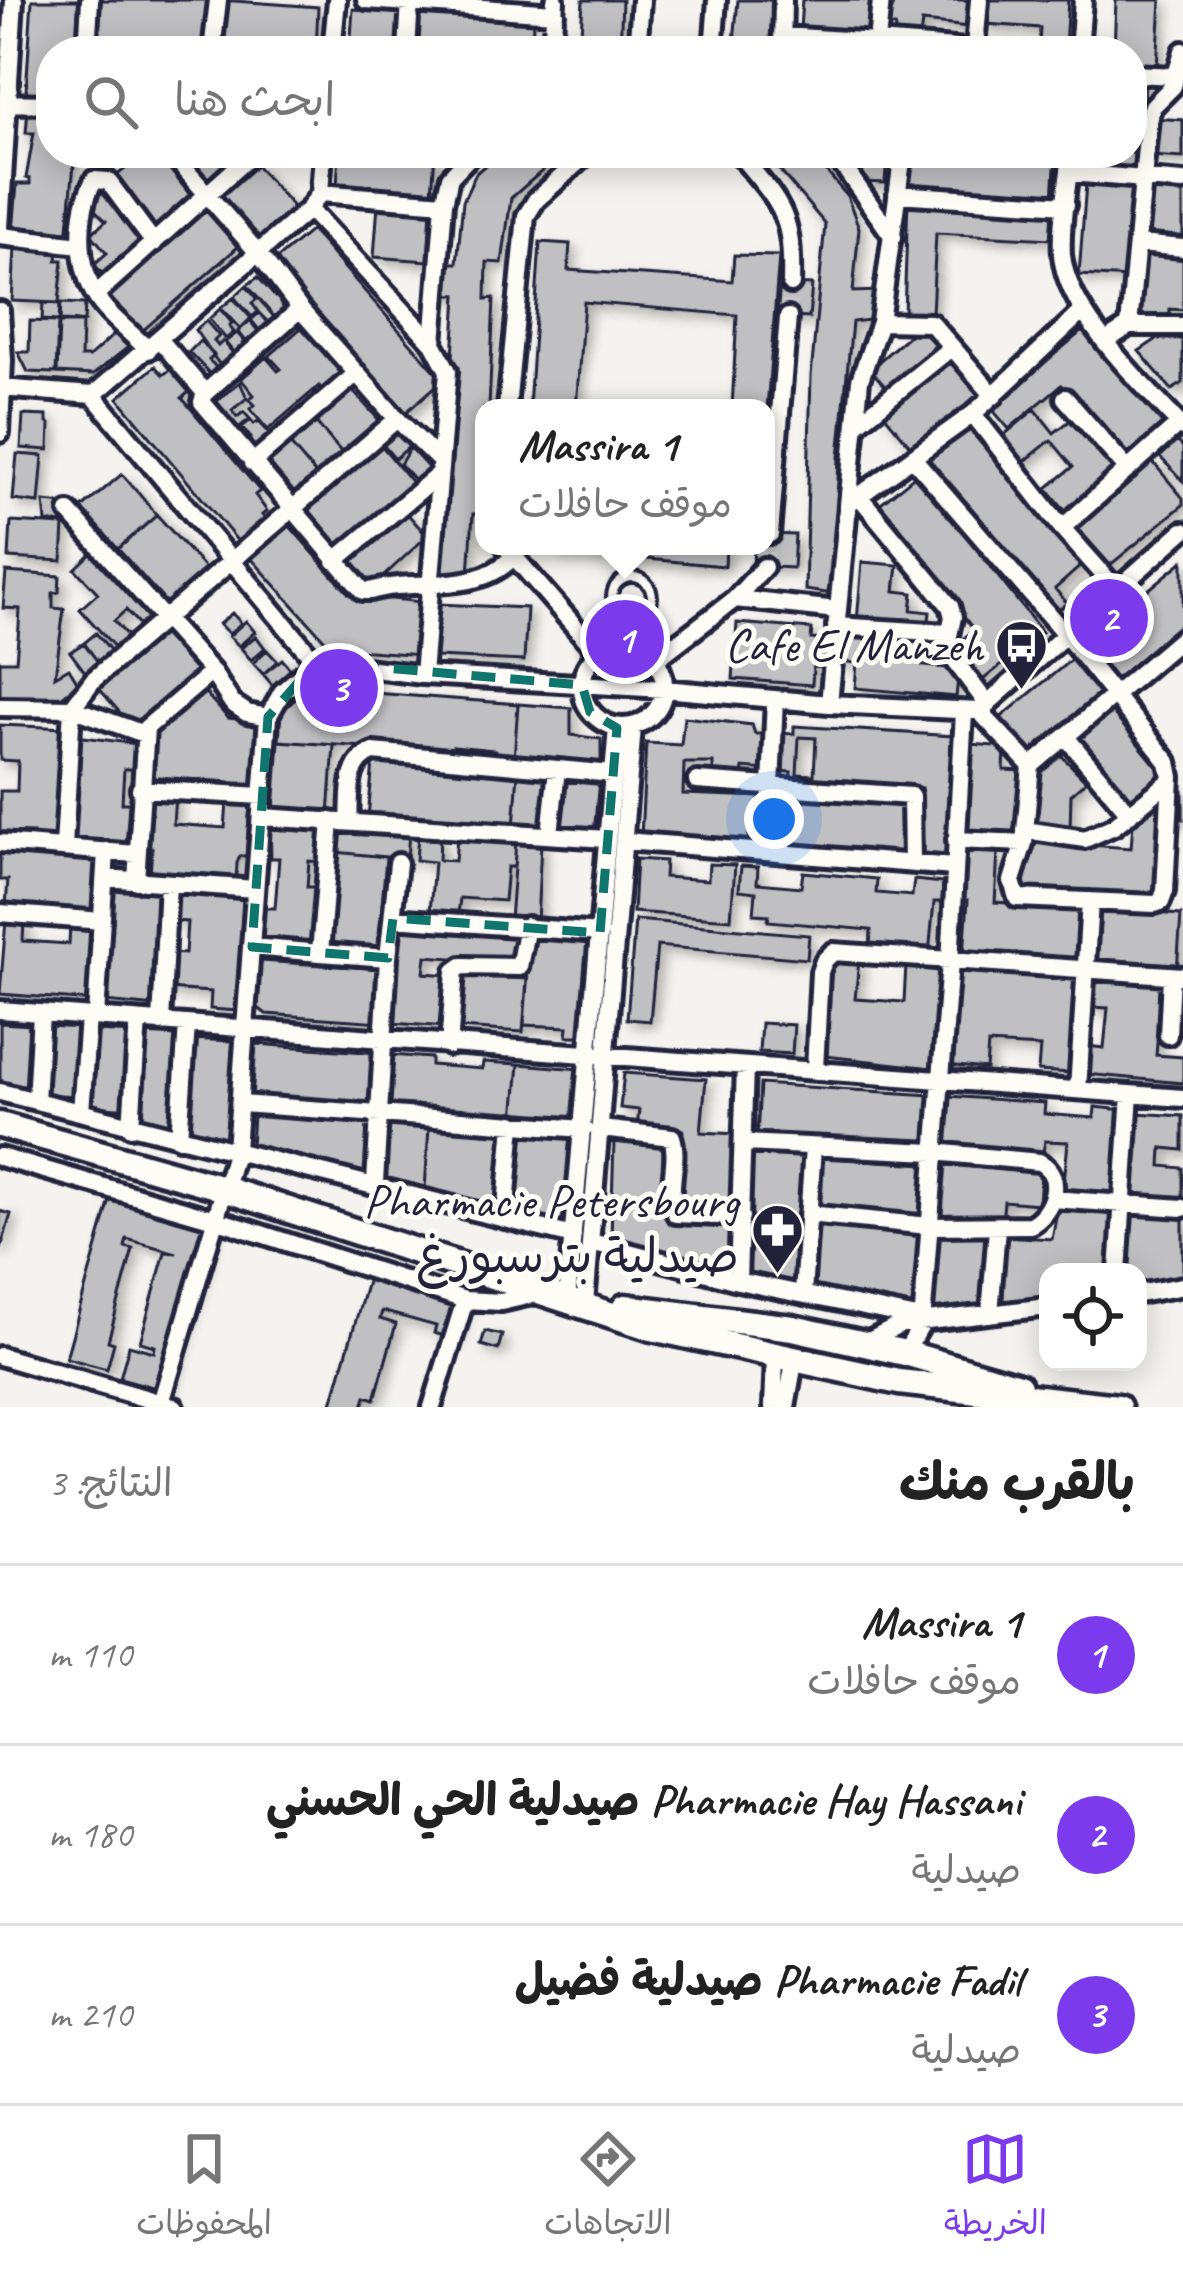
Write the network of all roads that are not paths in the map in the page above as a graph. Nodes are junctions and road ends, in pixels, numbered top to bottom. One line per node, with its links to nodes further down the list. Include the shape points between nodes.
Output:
1 (14, 0): 27 (street)
2 (90, 0): 14 (street)
3 (218, 0): 15 (street)
4 (337, 0): 16 (street)
5 (366, 0): 12 (street)
6 (641, 0): 18 (street)
7 (717, 0): 19 (street)
8 (783, 0): 20 (street)
9 (881, 0): 21 (street)
10 (979, 0): 22 (street)
11 (1083, 0): 23 (street)
12 (409, 3): 13 (street); 17 (street)
13 (555, 7)
14 (88, 36)
15 (214, 36)
16 (333, 36)
17 (408, 36)
18 (638, 36)
19 (714, 36)
20 (782, 36)
21 (878, 36)
22 (983, 36)
23 (1080, 36)
24 (1183, 52): 26 (street)
25 (1147, 75): 26 (street)
26 (1177, 76): 29 (street, via 1149,116)
27 (3, 104): 28 (street); 49 (street)
28 (36, 104)
29 (1147, 140)
30 (183, 168): 45 (street)
31 (238, 168): 45 (street)
32 (322, 168): 43 (street)
33 (459, 168): 46 (street)
34 (571, 168): 76 (street, via 526,216)
35 (750, 168): 56 (street, via 788,221)
36 (845, 168): 50 (street)
37 (901, 168): 44 (street)
38 (1070, 168): 40 (street)
39 (1145, 168): 41 (street)
40 (1069, 173): 41 (street); 47 (street)
41 (1144, 177): 42 (street); 52 (street)
42 (1183, 182)
43 (320, 193): 46 (street); 48 (street)
44 (898, 194): 47 (street); 50 (street)
45 (206, 197): 51 (street); 55 (street)
46 (444, 203): 66 (street)
47 (1066, 206): 59 (street, via 1062,254)
48 (309, 209): 55 (street); 66 (street)
49 (0, 232): 53 (street)
50 (893, 237): 62 (street)
51 (154, 243): 53 (street, via 98,178 85,199); 57 (street)
52 (1138, 244): 54 (street); 63 (street)
53 (82, 245): 57 (street)
54 (1183, 248)
55 (259, 254): 58 (street); 67 (street)
56 (791, 284)
57 (94, 295): 67 (street)
58 (300, 309): 69 (street); 71 (street)
59 (1083, 310): 65 (street); 73 (street)
60 (0, 311): 70 (street)
61 (788, 317): 87 (street)
62 (880, 322): 68 (street, via 927,322); 80 (street, via 863,363)
63 (1130, 326): 64 (street); 65 (street)
64 (1183, 326)
65 (1107, 340): 77 (street)
66 (434, 343): 85 (street, via 448,371)
67 (154, 345): 71 (street); 72 (street)
68 (952, 346): 73 (street); 80 (street)
69 (356, 373): 79 (street); 84 (street)
70 (1, 388): 72 (street); 82 (street)
71 (205, 393): 84 (street, via 202,405)
72 (93, 395): 95 (street)
73 (994, 396): 78 (street)
74 (1183, 397): 77 (street)
75 (1065, 398): 86 (street)
76 (508, 399)
77 (1164, 406): 81 (street)
78 (973, 414): 83 (street); 91 (street)
79 (397, 419): 85 (street); 89 (street)
80 (858, 423): 88 (street)
81 (1181, 426): 86 (street)
82 (0, 433)
83 (914, 458): 88 (street); 106 (street)
84 (252, 463): 89 (street)
85 (437, 467): 96 (street); 98 (street)
86 (1128, 470): 91 (street)
87 (775, 474)
88 (855, 499): 103 (street); 105 (street, via 950,606)
89 (291, 509): 95 (street); 96 (street)
90 (69, 512): 104 (street)
91 (1061, 528): 99 (street)
92 (1183, 531): 99 (street)
93 (506, 555): 98 (street, via 487,577)
94 (512, 555): 108 (street)
95 (229, 561): 104 (street); 110 (street)
96 (335, 561): 98 (street, via 363,590)
97 (764, 567): 100 (street)
98 (430, 583): 112 (street)
99 (1117, 590): 106 (street)
100 (735, 598): 103 (street); 109 (street)
101 (619, 613): 102 (lane); 102 (lane, via 613,589 636,577 650,590); 108 (lane)
102 (643, 614): 109 (lane, via 654,625)
103 (836, 618): 105 (street); 117 (street)
104 (164, 622): 111 (street); 119 (street, via 100,672)
105 (948, 633): 120 (street, via 946,649)
106 (1066, 635): 115 (street); 120 (street)
107 (1183, 637): 115 (street)
108 (601, 652): 109 (street, via 622,645); 113 (street)
109 (660, 656): 114 (street)
110 (316, 662): 112 (street); 121 (street)
111 (212, 672): 121 (street, via 232,704); 123 (street)
112 (423, 675): 113 (street)
113 (581, 685): 114 (street); 122 (street, via 590,712)
114 (664, 689): 116 (street); 122 (street, via 658,708)
115 (1114, 694): 124 (street); 128 (street)
116 (775, 699): 117 (street); 130 (street)
117 (829, 704): 120 (street)
118 (0, 707): 119 (street)
119 (72, 708): 123 (street); 141 (street)
120 (977, 709): 125 (street); 139 (street)
121 (268, 717): 132 (street)
122 (625, 727): 127 (street); 138 (street)
123 (144, 734): 131 (street)
124 (1066, 737): 125 (street); 133 (street)
125 (1031, 766): 137 (street)
126 (557, 769): 127 (street); 135 (street, via 373,752 353,767); 136 (street)
127 (613, 774): 138 (street)
128 (1175, 779): 133 (street); 152 (street)
129 (697, 781): 130 (street)
130 (770, 786): 143 (street); 146 (street, via 911,796)
131 (140, 790): 132 (street); 144 (street)
132 (262, 796): 134 (street)
133 (1130, 814): 137 (street, via 1085,838)
134 (262, 817): 135 (street); 151 (street)
135 (340, 822): 136 (street); 161 (street)
136 (550, 834): 138 (street)
137 (1024, 836): 139 (street); 153 (street, via 1012,881 1017,898)
138 (615, 840): 143 (street); 159 (street); 176 (street)
139 (956, 840): 147 (street)
140 (0, 843): 141 (street)
141 (64, 847): 142 (street)
142 (106, 851): 144 (street); 148 (street)
143 (768, 852): 146 (street)
144 (136, 854): 149 (street)
145 (398, 863): 156 (street)
146 (911, 863): 147 (street)
147 (955, 866): 163 (street)
148 (105, 878): 149 (street); 157 (street)
149 (136, 880): 150 (street)
150 (168, 883): 151 (street); 170 (street)
151 (255, 889): 160 (street)
152 (1166, 891): 153 (street, via 1155,904); 154 (street)
153 (1090, 901): 164 (street)
154 (1183, 901)
155 (0, 913): 157 (street)
156 (393, 918): 158 (street); 162 (street)
157 (102, 921): 168 (street)
158 (527, 926): 159 (street); 175 (street, via 519,967 455,971)
159 (600, 933): 176 (street)
160 (252, 947): 161 (street); 172 (street)
161 (320, 953): 162 (street)
162 (388, 958): 174 (street)
163 (950, 962): 164 (street); 178 (street, via 830,953 820,972); 179 (street)
164 (1087, 968): 165 (street); 180 (street)
165 (1177, 976): 173 (street)
166 (0, 1010): 167 (street)
167 (41, 1013): 168 (street); 184 (street)
168 (92, 1017): 169 (street); 186 (street)
169 (138, 1021): 170 (street); 190 (street)
170 (161, 1023): 171 (street)
171 (187, 1024): 172 (street); 192 (street)
172 (247, 1030): 174 (street); 185 (street)
173 (1168, 1035)
174 (384, 1041): 175 (street); 187 (street)
175 (449, 1046): 176 (street)
176 (599, 1057): 177 (street); 191 (street)
177 (745, 1066): 178 (street); 193 (street)
178 (815, 1069): 179 (street)
179 (940, 1077): 180 (street); 196 (street)
180 (1078, 1090): 182 (street)
181 (0, 1092): 184 (street)
182 (1130, 1094): 183 (street); 201 (street)
183 (1183, 1098)
184 (36, 1101): 186 (street)
185 (241, 1104): 187 (street); 195 (street)
186 (81, 1112): 190 (street)
187 (380, 1113): 188 (street); 198 (street)
188 (513, 1123): 191 (street); 205 (street)
189 (0, 1125): 199 (main road)
190 (131, 1127): 192 (street)
191 (592, 1129): 204 (street, via 673,1136 674,1211); 209 (street)
192 (179, 1138): 195 (street)
193 (744, 1143): 194 (street); 204 (street)
194 (813, 1147): 196 (street); 203 (street)
195 (236, 1150): 198 (street); 199 (street)
196 (934, 1152): 200 (street, via 1044,1163 1054,1176); 207 (street)
197 (0, 1157): 206 (street)
198 (375, 1183): 205 (street)
199 (226, 1191): 206 (street); 213 (main road)
200 (1052, 1199): 201 (street); 208 (street, via 1036,1223)
201 (1123, 1203): 202 (street); 210 (street)
202 (1183, 1208)
203 (808, 1214): 207 (street); 215 (street)
204 (741, 1217): 211 (street)
205 (505, 1219): 209 (street)
206 (218, 1220): 216 (street); 228 (street)
207 (929, 1226): 208 (street); 220 (street)
208 (997, 1228): 219 (street)
209 (582, 1239): 211 (street); 217 (street)
210 (1119, 1263)
211 (738, 1280): 215 (street)
212 (1183, 1286): 214 (street)
213 (542, 1292): 216 (street); 217 (main road)
214 (1147, 1292)
215 (803, 1294): 220 (street)
216 (466, 1300): 230 (street)
217 (576, 1302): 221 (main road); 225 (main road)
218 (1039, 1307): 219 (street)
219 (991, 1314): 220 (street)
220 (922, 1321): 222 (street); 223 (street)
221 (781, 1326): 222 (main road); 225 (main road, via 770,1340)
222 (865, 1343): 223 (main road)
223 (905, 1353): 226 (main road); 227 (main road)
224 (0, 1355): 228 (street)
225 (780, 1358): 226 (main road); 229 (street)
226 (898, 1382): 227 (main road)
227 (1050, 1396): 231 (main road)
228 (168, 1405)
229 (772, 1405)
230 (432, 1407)
231 (1118, 1407)

